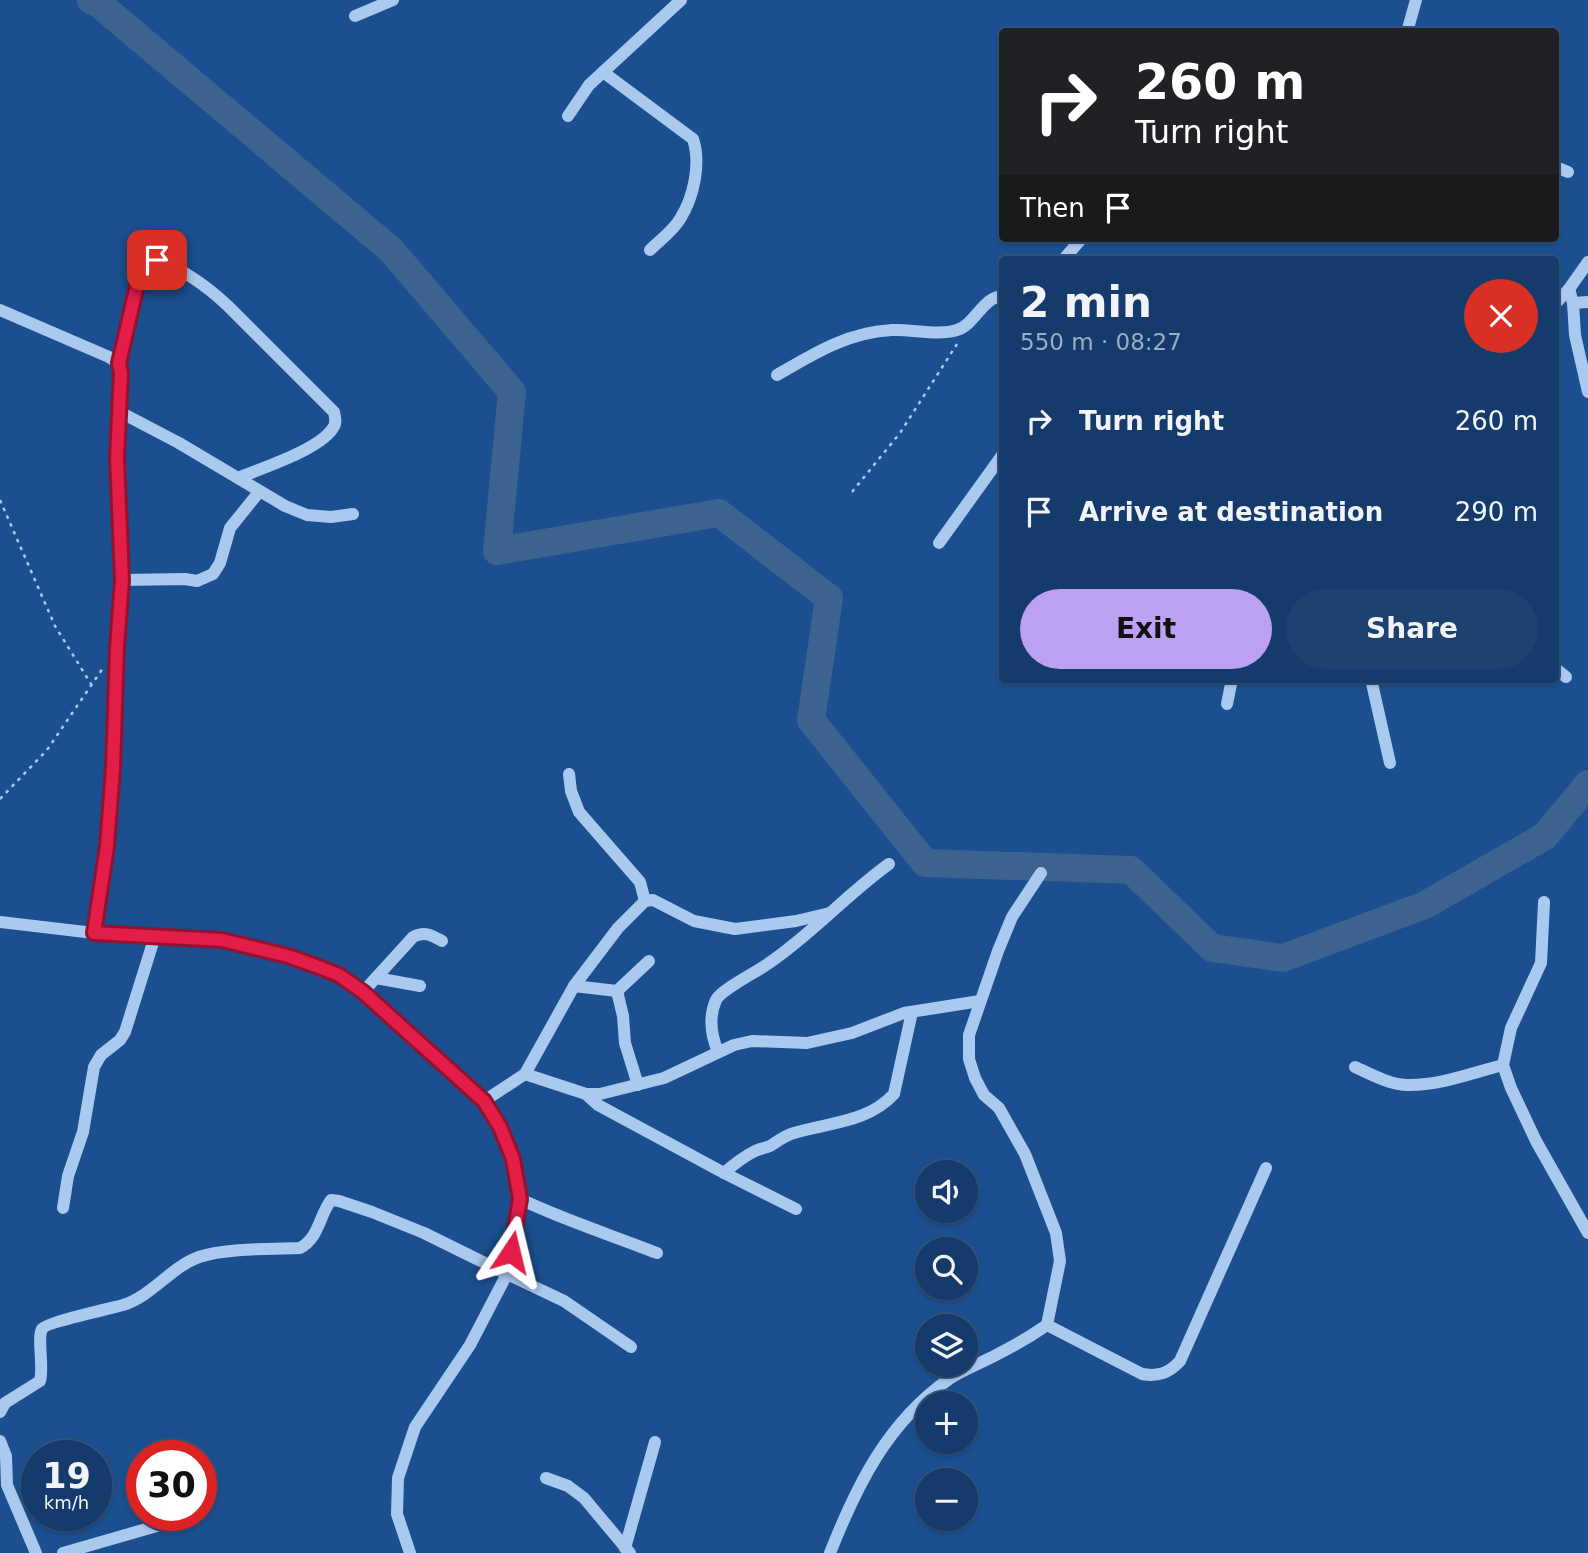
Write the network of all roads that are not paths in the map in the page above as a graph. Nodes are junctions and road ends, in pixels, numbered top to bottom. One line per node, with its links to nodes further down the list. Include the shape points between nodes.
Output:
1 (393, 0): 4 (street)
2 (681, 0): 6 (street)
3 (1416, 0): 5 (street)
4 (355, 16)
5 (1408, 28)
6 (603, 72): 7 (street); 9 (street, via 693,139 696,148 694,184 687,205 672,230)
7 (568, 116)
8 (1079, 242): 10 (street)
9 (650, 250)
10 (1067, 256)
11 (1588, 262): 12 (street)
12 (1569, 289): 14 (street); 16 (street)
13 (999, 297): 19 (street, via 990,300 968,326 953,331 859,334)
14 (1559, 300)
15 (1588, 302): 16 (street)
16 (1573, 303): 20 (street)
17 (0, 310): 18 (street)
18 (119, 363): 21 (street); 23 (street, via 141,268 147,260 185,274 228,306 334,412 336,420 333,429 310,447)
19 (777, 375)
20 (1588, 392)
21 (118, 411): 23 (street); 27 (street)
22 (999, 460): 26 (street)
23 (238, 478): 24 (street)
24 (259, 492): 25 (street, via 307,515); 27 (street, via 230,528 213,574 197,581)
25 (353, 514)
26 (939, 543)
27 (122, 580): 39 (street, via 107,846)
28 (1231, 683): 30 (street)
29 (1372, 683): 31 (street)
30 (1227, 704)
31 (1390, 764)
32 (569, 774): 35 (street, via 579,812 639,882)
33 (889, 863): 37 (street)
34 (1041, 873): 48 (street, via 1012,917)
35 (645, 901): 37 (street, via 653,900 694,920 735,929); 45 (street)
36 (1544, 902): 51 (street, via 1541,963 1514,1019)
37 (830, 913): 50 (street, via 791,948 718,997 711,1026)
38 (0, 922): 39 (street)
39 (94, 933): 40 (street)
40 (155, 936): 46 (street, via 222,940 288,956 339,975); 60 (street, via 125,1032 94,1067)
41 (442, 942): 43 (street, via 422,933 414,937)
42 (649, 961): 47 (street)
43 (376, 978): 44 (street); 46 (street)
44 (420, 986)
45 (574, 986): 47 (street); 53 (street)
46 (363, 992): 56 (street)
47 (617, 992): 54 (street)
48 (980, 1001): 49 (street); 65 (street, via 970,1035 969,1059 975,1078 1020,1144 1056,1233 1060,1261)
49 (912, 1012): 50 (street, via 807,1043 752,1041); 58 (street, via 894,1094 886,1103 851,1121 780,1138 738,1160)
50 (718, 1052): 54 (street)
51 (1503, 1065): 52 (street, via 1436,1083 1405,1085); 62 (street, via 1536,1141)
52 (1355, 1067)
53 (525, 1074): 55 (street); 56 (street)
54 (638, 1085): 55 (street)
55 (586, 1094): 58 (street, via 598,1105)
56 (484, 1101): 59 (street, via 513,1159)
57 (1266, 1168): 65 (street, via 1180,1361 1172,1369 1152,1376 1142,1374)
58 (724, 1173): 61 (street)
59 (520, 1199): 63 (street); 64 (street)
60 (63, 1208)
61 (796, 1209)
62 (1588, 1233)
63 (657, 1252)
64 (507, 1273): 66 (street, via 564,1301); 67 (street, via 424,1233 331,1200 315,1234 300,1248 200,1257 129,1303 48,1323 41,1335 40,1381 5,1403); 75 (street, via 470,1345 415,1427 398,1478 397,1514)
65 (1047, 1325): 76 (street, via 951,1378 914,1406 884,1441)
66 (631, 1347)
67 (0, 1412)
68 (0, 1441): 73 (street, via 6,1456 7,1485)
69 (655, 1442): 72 (street)
70 (546, 1478): 72 (street, via 584,1498)
71 (139, 1531): 74 (street)
72 (628, 1550)
73 (36, 1553)
74 (63, 1553)
75 (410, 1553)
76 (830, 1553)

